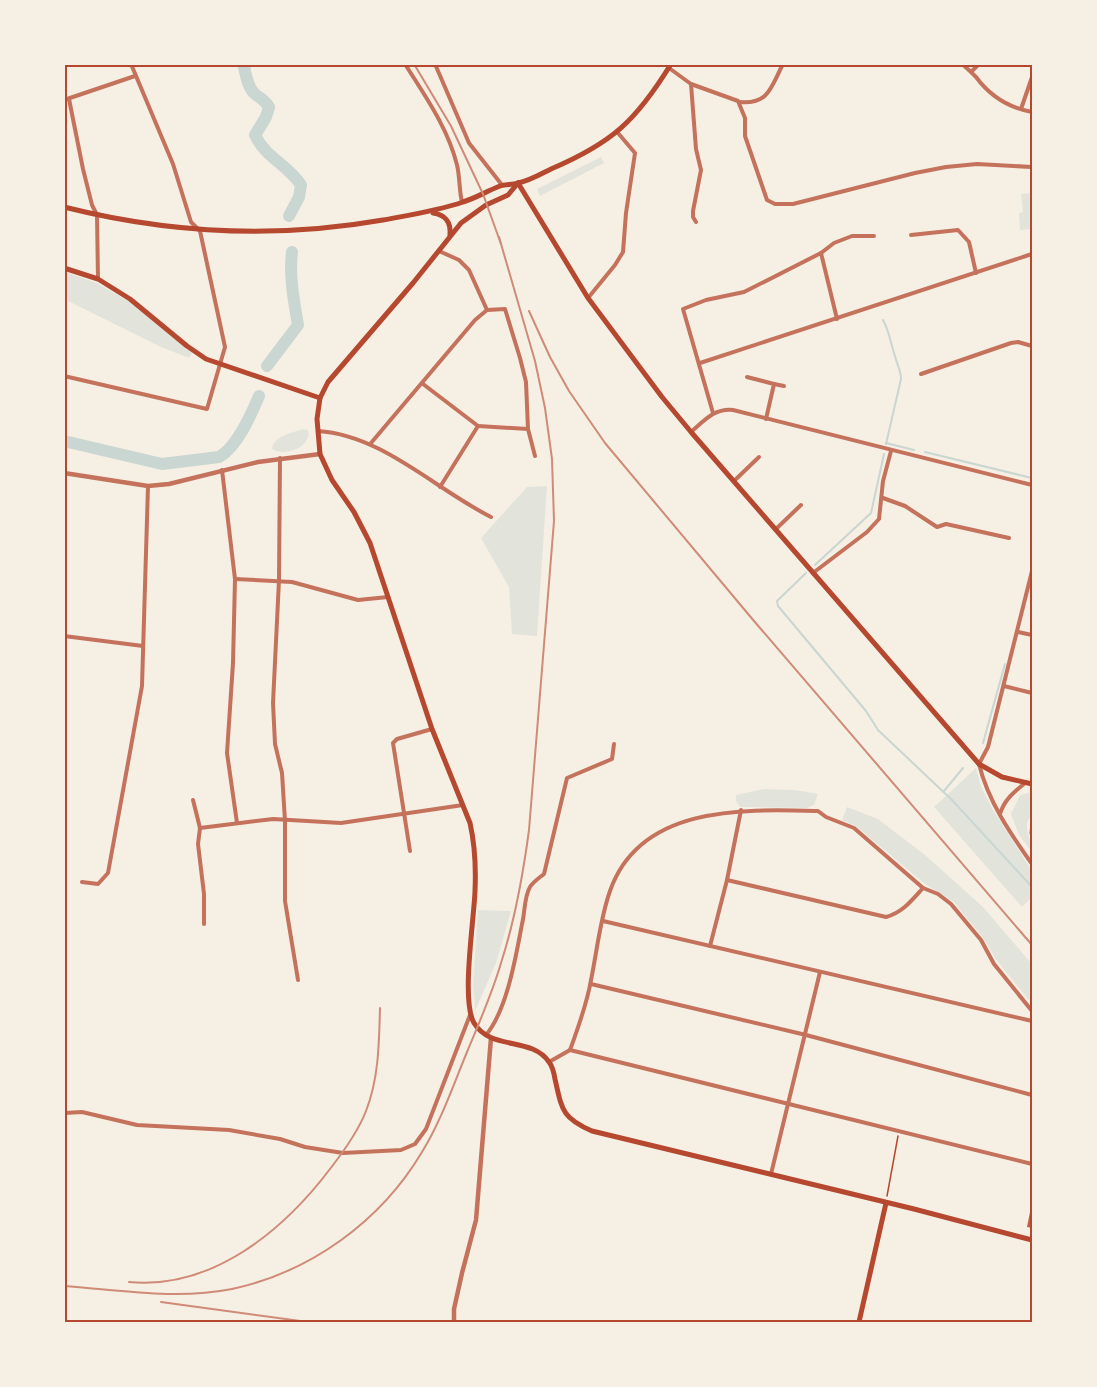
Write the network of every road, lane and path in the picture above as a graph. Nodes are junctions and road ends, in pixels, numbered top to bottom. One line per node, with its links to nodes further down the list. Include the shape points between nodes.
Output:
1 (131, 64): 9 (street)
2 (405, 64): 20 (street, via 430,102 452,150)
3 (435, 64): 19 (street, via 469,143)
4 (783, 64): 13 (street, via 764,98 751,103)
5 (962, 64): 8 (street)
6 (979, 64): 8 (street)
7 (670, 66): 11 (street); 16 (main road, via 650,97)
8 (972, 71): 14 (street, via 999,100)
9 (135, 76): 12 (street); 25 (street, via 173,164 191,222)
10 (1032, 77): 14 (street)
11 (691, 84): 13 (street); 24 (street, via 701,170 693,211)
12 (67, 100): 23 (street)
13 (738, 101): 17 (street, via 745,118 745,136 768,200 775,204 793,204 946,167)
14 (1021, 110): 15 (street)
15 (1032, 112)
16 (618, 133): 18 (main road, via 579,157); 35 (street, via 635,153 622,252)
17 (1032, 167)
18 (518, 183): 19 (main road); 27 (main road, via 508,195 472,214); 35 (main road)
19 (502, 185): 20 (main road)
20 (462, 202): 22 (main road)
21 (64, 207): 23 (main road)
22 (428, 212): 25 (main road, via 301,231); 27 (main road, via 444,216)
23 (97, 215): 25 (main road); 34 (street)
24 (696, 222)
25 (200, 231): 40 (street, via 225,347)
26 (911, 235): 33 (street, via 958,231 969,242)
27 (450, 236): 29 (main road)
28 (874, 236): 30 (street, via 852,236)
29 (438, 251): 36 (street, via 470,270); 47 (main road, via 328,382)
30 (821, 253): 37 (street); 39 (street, via 744,292 683,309)
31 (1032, 254): 33 (street)
32 (64, 268): 34 (main road)
33 (976, 273): 37 (street)
34 (98, 279): 40 (main road, via 130,298 187,346)
35 (588, 298): 53 (main road)
36 (487, 310): 44 (street); 51 (street, via 505,309 526,382)
37 (837, 319): 39 (street)
38 (1032, 346): 41 (street, via 1018,342)
39 (700, 363): 48 (street)
40 (220, 364): 42 (street, via 207,409); 47 (main road)
41 (921, 374)
42 (64, 376)
43 (747, 377): 45 (street)
44 (423, 384): 50 (street); 54 (street)
45 (774, 384): 46 (street); 49 (street)
46 (784, 386)
47 (320, 398): 52 (main road)
48 (713, 413): 49 (street, via 733,410); 53 (street)
49 (766, 419): 55 (street)
50 (478, 426): 51 (street); 65 (street)
51 (528, 429): 57 (street)
52 (318, 431): 54 (street); 56 (main road)
53 (691, 432): 62 (main road)
54 (371, 443): 65 (street)
55 (891, 451): 63 (street); 66 (street)
56 (320, 454): 59 (street); 75 (main road, via 363,527)
57 (535, 456)
58 (759, 457): 62 (street)
59 (280, 459): 60 (street); 74 (street)
60 (222, 470): 64 (street); 73 (street)
61 (64, 473): 64 (street)
62 (734, 482): 69 (main road)
63 (1032, 485)
64 (148, 486): 79 (street)
65 (440, 487): 68 (street)
66 (883, 498): 70 (street, via 937,527 946,524); 72 (street, via 879,519 867,532)
67 (801, 505): 69 (street)
68 (491, 517)
69 (777, 528): 72 (main road)
70 (1009, 538)
71 (1032, 571): 76 (street)
72 (813, 573): 84 (main road)
73 (235, 579): 74 (street); 92 (street, via 227,753)
74 (279, 580): 75 (street, via 358,600); 91 (street, via 273,703)
75 (388, 597): 82 (main road)
76 (1018, 632): 77 (street); 80 (street)
77 (1032, 635)
78 (64, 636): 79 (street)
79 (143, 646): 97 (street, via 142,686 108,873 98,884)
80 (1004, 686): 81 (street); 84 (street, via 988,747)
81 (1032, 693)
82 (432, 729): 87 (main road); 89 (street, via 393,743)
83 (614, 744): 109 (street, via 612,759 567,778 544,874 528,891 504,997)
84 (979, 764): 85 (main road, via 1002,777); 90 (street, via 984,786)
85 (1029, 783): 90 (street, via 1010,796)
86 (193, 800): 93 (street)
87 (464, 805): 89 (street); 106 (main road, via 475,861)
88 (741, 810): 96 (street); 98 (street, via 818,811 854,828); 99 (street, via 664,829 637,848 621,866)
89 (405, 814): 91 (street, via 341,823); 94 (street)
90 (1000, 815): 95 (street)
91 (285, 821): 92 (street); 103 (street, via 285,901)
92 (237, 823): 93 (street)
93 (200, 828): 100 (street)
94 (410, 851)
95 (1032, 864)
96 (727, 880): 98 (street, via 886,917 904,909); 101 (street)
97 (82, 882)
98 (923, 888): 105 (street, via 951,904)
99 (603, 921): 101 (street); 104 (street)
100 (204, 924)
101 (710, 945): 102 (street)
102 (820, 972): 107 (street); 108 (street)
103 (298, 980)
104 (591, 984): 108 (street); 110 (street)
105 (1032, 1011)
106 (470, 1014): 109 (main road); 114 (street, via 426,1129 415,1144 401,1150 343,1153 228,1130 137,1125 82,1112)
107 (1032, 1021)
108 (806, 1035): 112 (street); 113 (street)
109 (488, 1037): 111 (main road, via 529,1047); 120 (street, via 476,1220)
110 (570, 1050): 111 (street); 113 (street)
111 (549, 1062): 117 (main road, via 561,1104 573,1123 592,1131)
112 (1032, 1095)
113 (788, 1104): 115 (street); 117 (street)
114 (64, 1113)
115 (899, 1132): 116 (street); 118 (path)
116 (1032, 1164)
117 (771, 1174): 118 (main road)
118 (886, 1203): 119 (main road); 121 (main road)
119 (1032, 1240)
120 (454, 1323)
121 (859, 1323)

